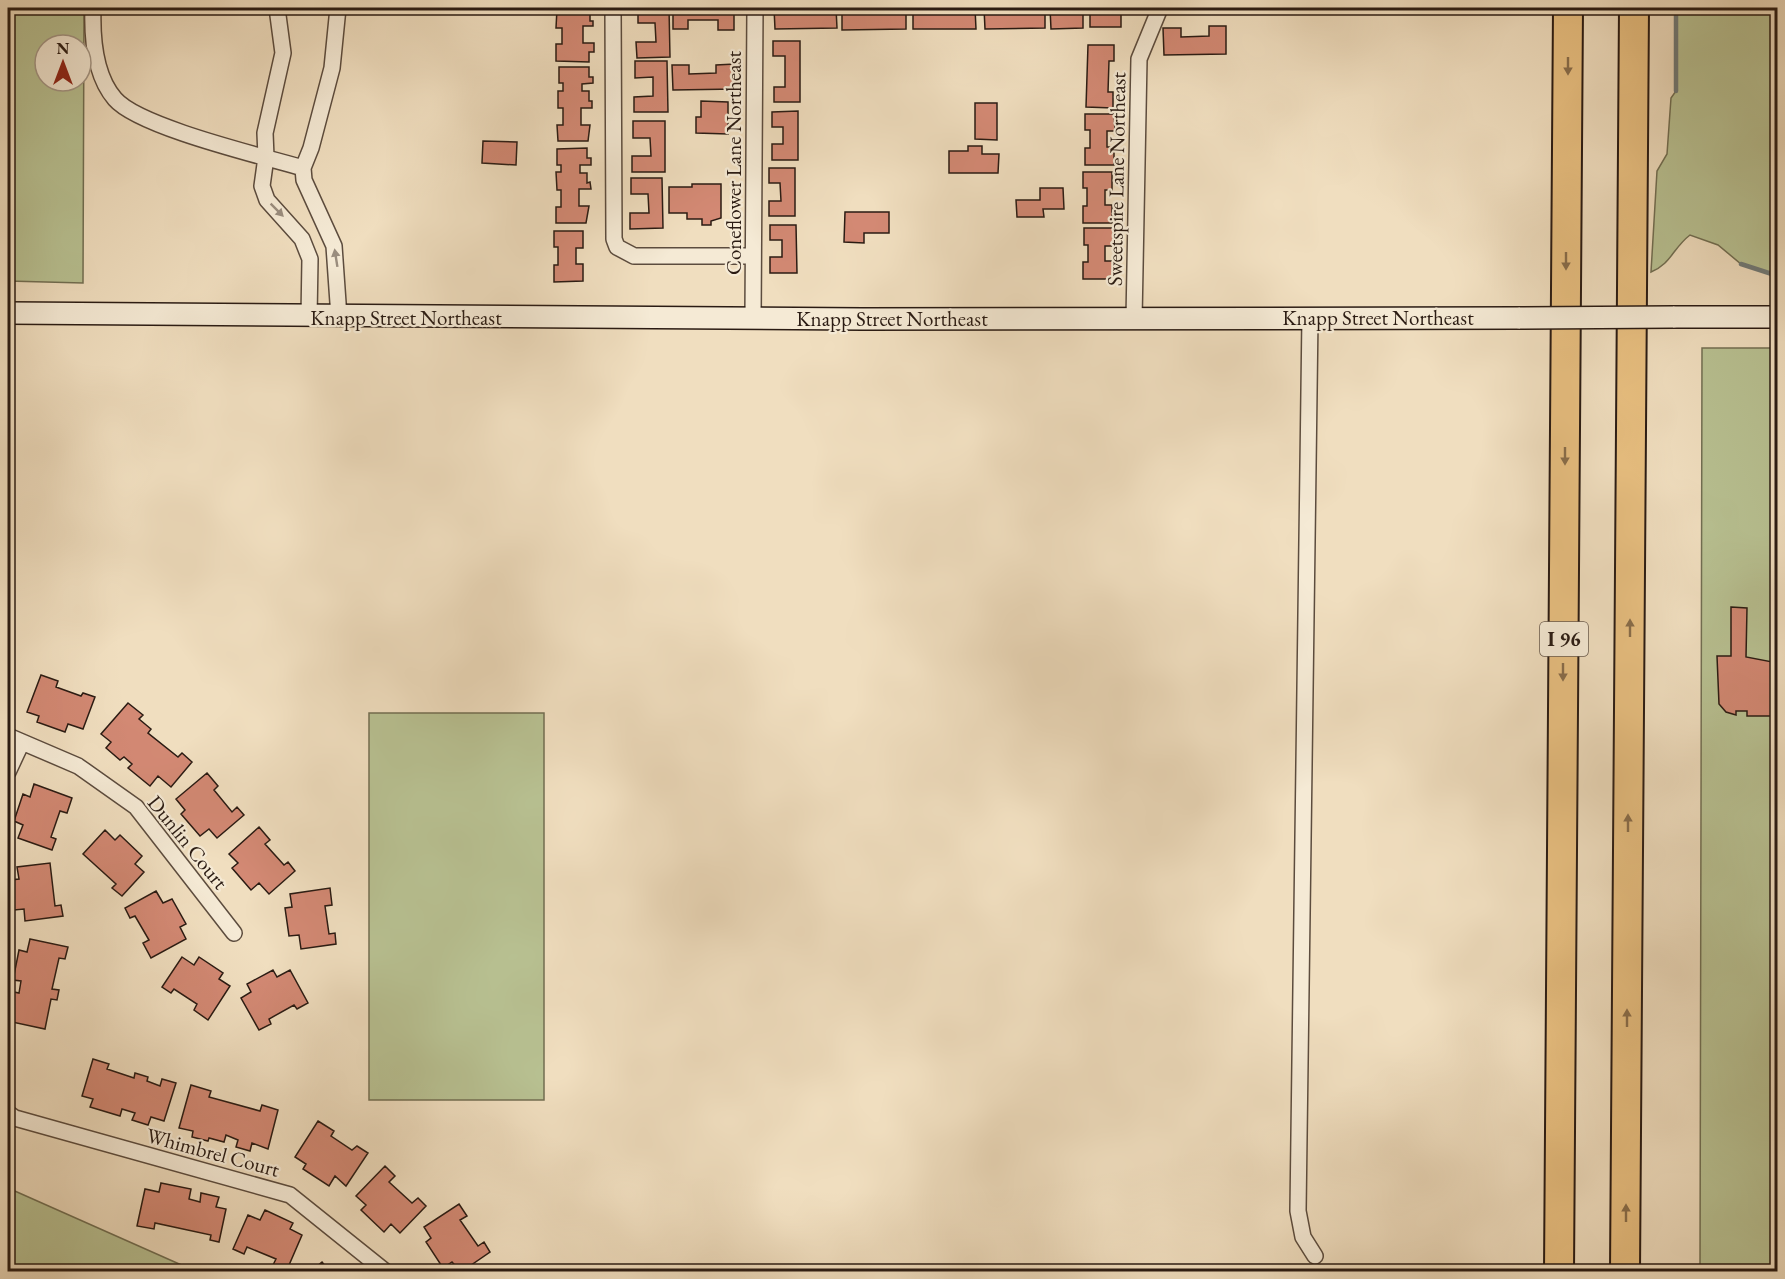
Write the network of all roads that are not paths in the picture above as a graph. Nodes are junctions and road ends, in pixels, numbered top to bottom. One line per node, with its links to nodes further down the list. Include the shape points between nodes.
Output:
1 (93, 8): 9 (street, via 98,65 116,100 142,119)
2 (277, 8): 9 (street, via 283,53 265,133)
3 (338, 8): 10 (street, via 332,68)
4 (614, 8): 11 (street, via 617,247 634,256)
5 (755, 8): 11 (street, Coneflower Lane Northeast)
6 (1160, 8): 18 (street, Sweetspire Lane Northeast, via 1139,59)
7 (1568, 8): 25 (highway, I 96, one-way to 25)
8 (1634, 8): 26 (highway, one-way to 8)
9 (266, 158): 10 (street); 13 (street, one-way to 13, via 263,193 302,239 310,259)
10 (303, 168): 14 (street, one-way to 10, via 334,246 304,180)
11 (753, 256): 17 (street, Coneflower Lane Northeast)
12 (8, 313): 13 (main road, Knapp Street Northeast)
13 (309, 317): 14 (main road, Knapp Street Northeast)
14 (339, 317): 17 (main road, Knapp Street Northeast)
15 (1310, 317): 16 (main road, Knapp Street Northeast, bridge); 18 (main road, Knapp Street Northeast); 23 (street, via 1298,1211 1303,1238)
16 (1778, 317)
17 (753, 318): 18 (main road, Knapp Street Northeast)
18 (1134, 319)
19 (15, 739): 20 (street); 21 (street, Dunlin Court, via 78,766 136,807)
20 (8, 772)
21 (234, 933)
22 (8, 1113): 24 (street, Whimbrel Court, via 290,1195)
23 (1315, 1256)
24 (386, 1272)
25 (1559, 1272)
26 (1625, 1272)

